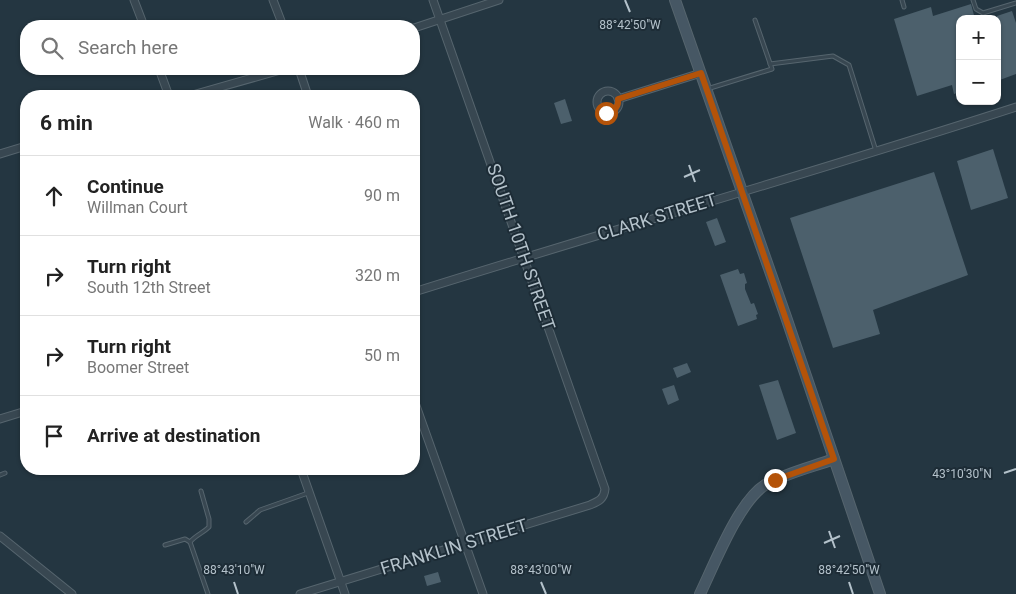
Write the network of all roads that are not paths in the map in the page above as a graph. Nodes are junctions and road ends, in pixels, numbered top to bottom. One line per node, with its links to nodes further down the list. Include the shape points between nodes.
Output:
1 (134, 0): 10 (street)
2 (273, 0): 11 (street)
3 (433, 0): 12 (street, SOUTH 10TH STREET)
4 (500, 0): 12 (street)
5 (675, 0): 16 (street)
6 (902, 0): 9 (lane)
7 (973, 0): 8 (lane, via 976,9 983,13)
8 (1016, 3)
9 (904, 7)
10 (142, 20)
11 (281, 20)
12 (440, 20): 14 (street); 30 (street, SOUTH 10TH STREET)
13 (755, 20): 15 (lane)
14 (420, 26)
15 (770, 64): 20 (lane, via 772,69); 27 (lane, via 833,56 849,65)
16 (701, 73): 20 (street); 24 (street)
17 (161, 75): 21 (street)
18 (263, 75): 22 (street)
19 (301, 75): 23 (street)
20 (707, 89): 29 (street)
21 (167, 90)
22 (210, 90)
23 (306, 90)
24 (618, 99)
25 (1016, 107): 27 (street, CLARK STREET)
26 (20, 148): 28 (street)
27 (876, 152): 29 (street, CLARK STREET)
28 (0, 154)
29 (742, 191): 30 (street, CLARK STREET); 35 (street)
30 (524, 257): 31 (street, CLARK STREET); 41 (street, SOUTH 10TH STREET, via 605,489)
31 (420, 290)
32 (20, 413): 34 (street)
33 (420, 417): 45 (street)
34 (0, 418)
35 (834, 459): 53 (street, via 775,480 756,492 742,508); 54 (street)
36 (5, 473): 37 (lane)
37 (0, 475)
38 (303, 475): 40 (street)
39 (201, 491): 44 (lane, via 209,527)
40 (309, 492): 42 (lane, via 260,510); 47 (street)
41 (604, 496): 45 (street, FRANKLIN STREET, via 590,505)
42 (246, 522)
43 (0, 536): 48 (street)
44 (190, 542): 46 (lane, via 185,539); 49 (lane)
45 (464, 544): 47 (street, FRANKLIN STREET); 52 (street)
46 (165, 545)
47 (341, 582): 50 (street, FRANKLIN STREET); 51 (street)
48 (72, 594)
49 (208, 594)
50 (300, 594)
51 (345, 594)
52 (483, 594)
53 (700, 594)
54 (880, 594)

